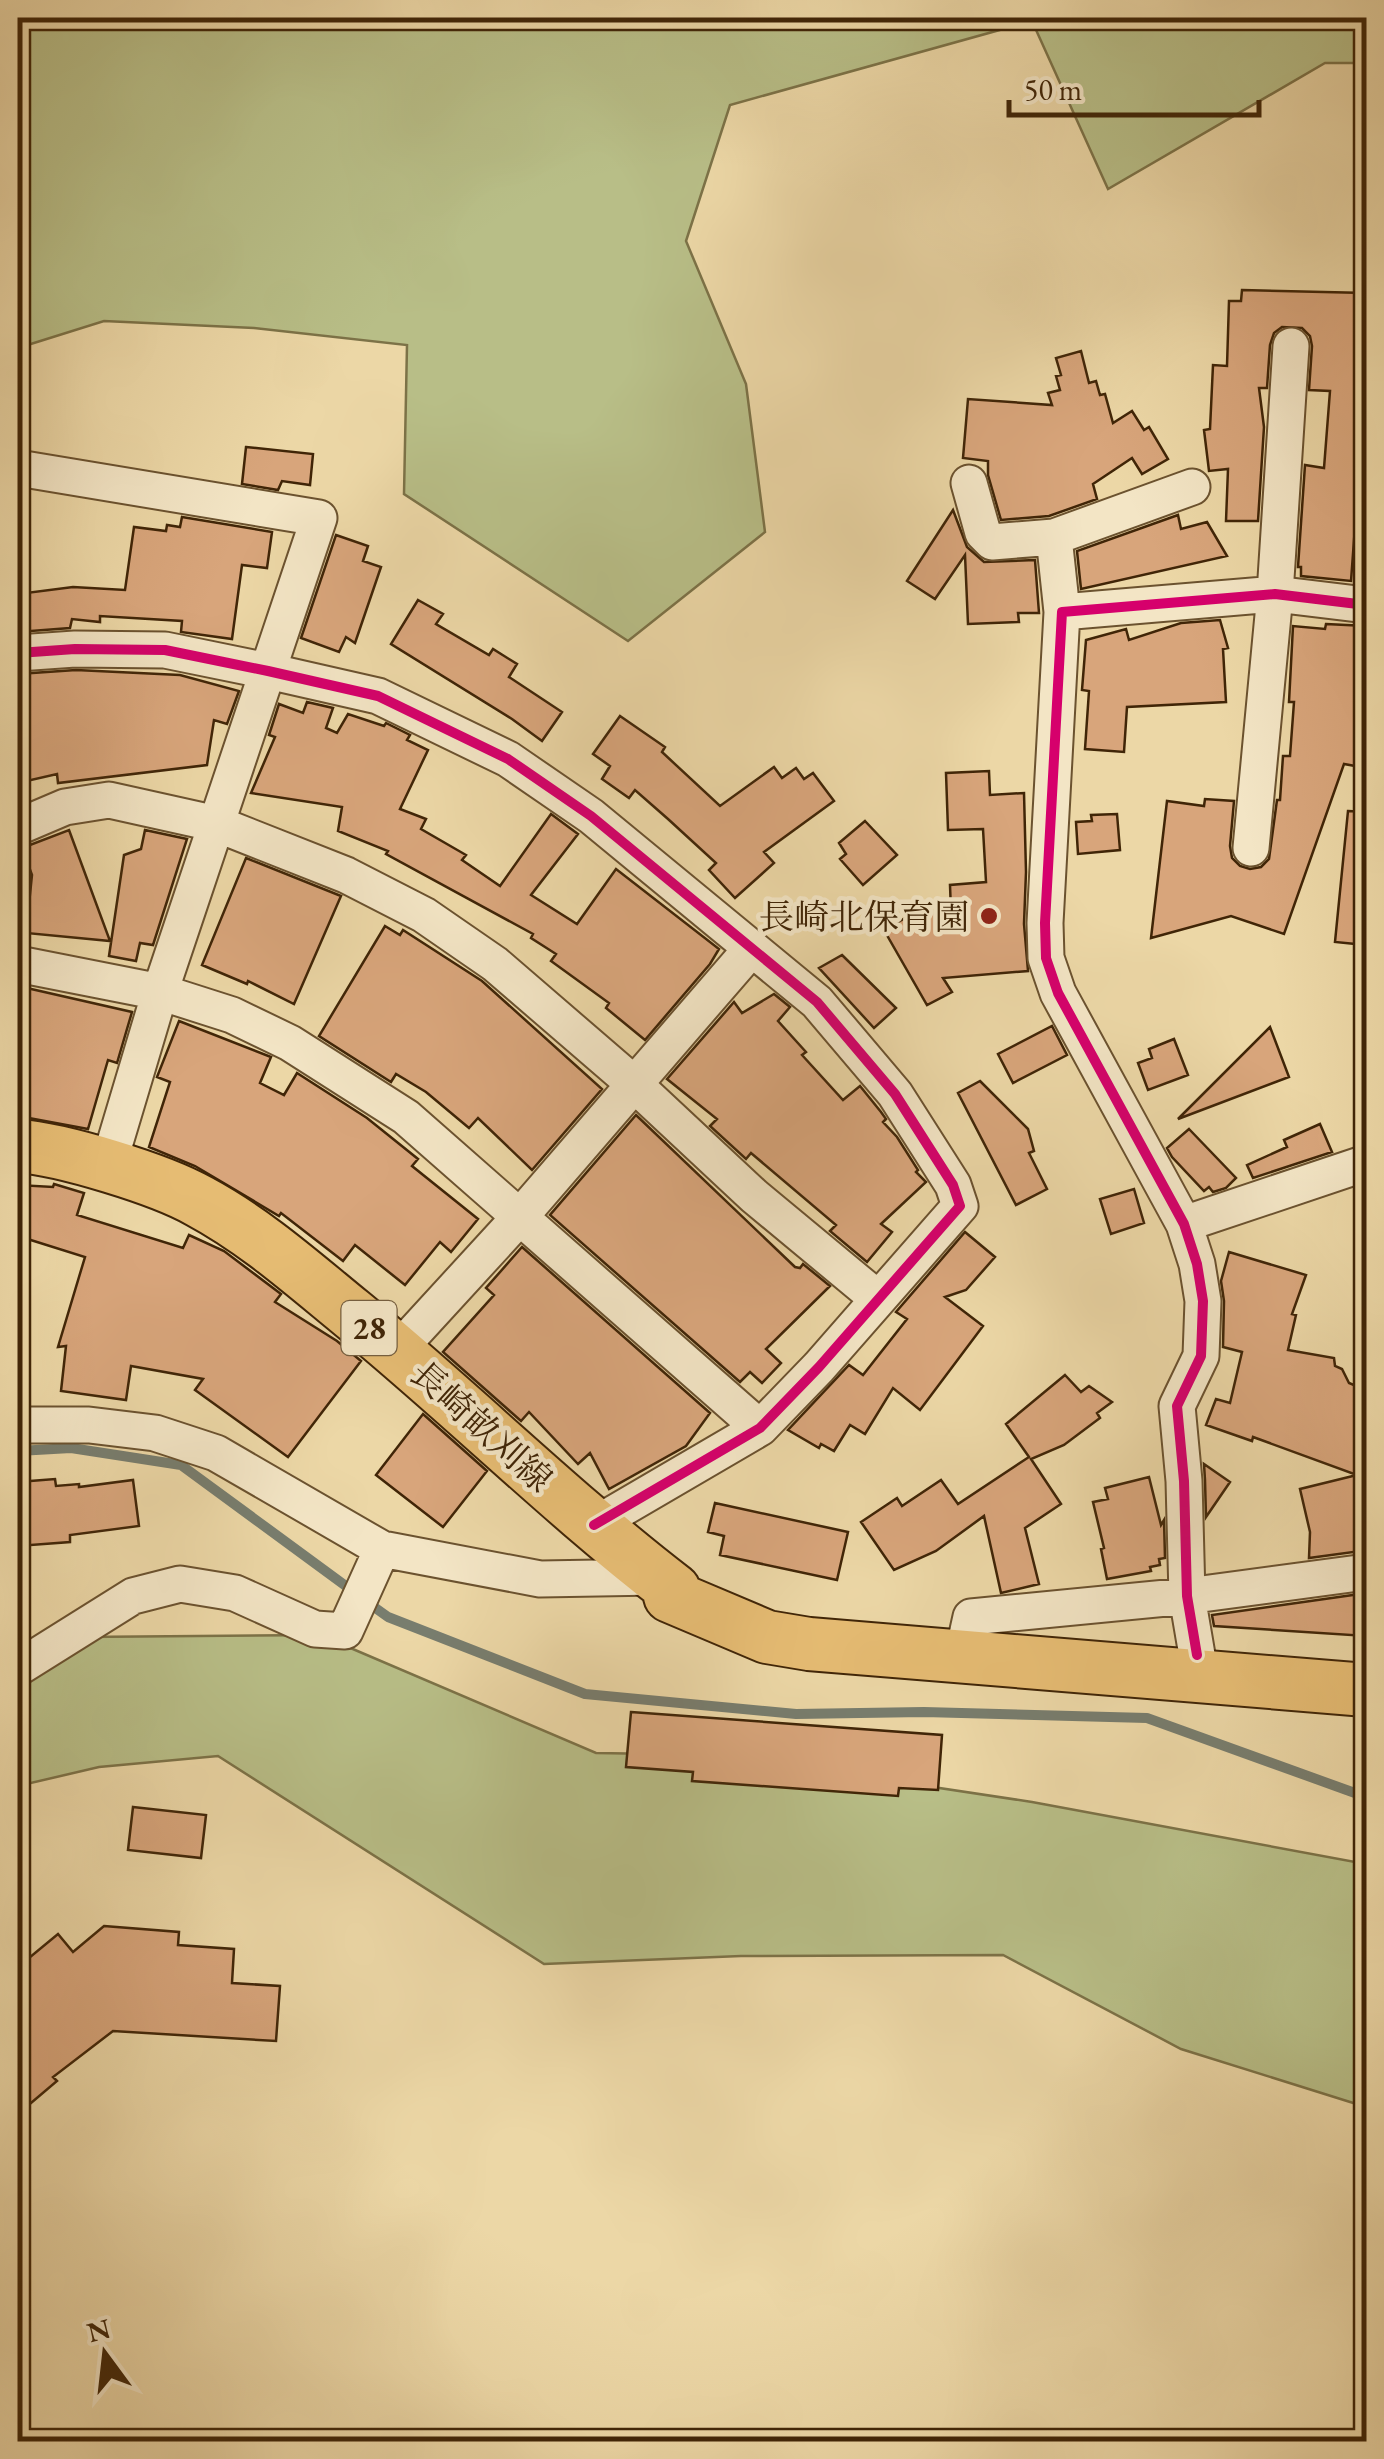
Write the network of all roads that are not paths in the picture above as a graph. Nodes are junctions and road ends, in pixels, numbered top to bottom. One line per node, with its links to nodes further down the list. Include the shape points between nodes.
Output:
1 (1291, 346): 6 (street)
2 (18, 468): 10 (street, via 319,518)
3 (969, 483): 5 (street, via 983,534 992,542)
4 (1192, 487): 5 (street)
5 (1054, 537): 8 (street)
6 (1274, 594): 7 (street); 8 (street); 13 (street)
7 (1366, 605)
8 (1062, 612): 22 (street, via 1046,958 1058,994)
9 (18, 653): 10 (street, via 164,650)
10 (268, 672): 11 (street); 14 (street, via 378,696 508,758 592,816)
11 (216, 824): 12 (street, via 109,800 65,807); 16 (street); 17 (street, via 346,875 424,915 495,964)
12 (18, 827)
13 (1251, 848)
14 (752, 948): 17 (street); 23 (street, via 817,1002 896,1094 953,1185 960,1206)
15 (18, 964): 16 (street)
16 (160, 992): 20 (street); 21 (street, via 290,1043 406,1117)
17 (632, 1084): 21 (street); 23 (street)
18 (18, 1146): 20 (main road, 長崎畝刈線 / 28)
19 (1366, 1162): 22 (street)
20 (108, 1166): 24 (main road, 長崎畝刈線 / 28, via 195,1198 252,1232)
21 (518, 1219): 24 (street); 26 (street)
22 (1184, 1224): 31 (street, via 1202,1301 1202,1356 1177,1406)
23 (877, 1298): 26 (street)
24 (397, 1351): 27 (main road, 長崎畝刈線 / 28)
25 (18, 1425): 29 (street, via 155,1432 216,1454)
26 (760, 1428): 27 (street)
27 (594, 1525): 30 (main road, 長崎畝刈線 / 28)
28 (1366, 1572): 31 (street)
29 (368, 1578): 30 (street); 35 (street, via 346,1631 316,1629 235,1593 180,1584 133,1596)
30 (665, 1584): 32 (main road, 長崎畝刈線 / 28, via 677,1582 738,1608 813,1622); 36 (main road, 長崎畝刈線 / 28, via 670,1596 736,1626 810,1644)
31 (1188, 1596): 32 (street, via 971,1617); 33 (street)
32 (967, 1635): 33 (main road, 長崎畝刈線 / 28)
33 (1196, 1656): 34 (main road, 長崎畝刈線 / 28)
34 (1366, 1667)
35 (18, 1668)
36 (1366, 1690)

